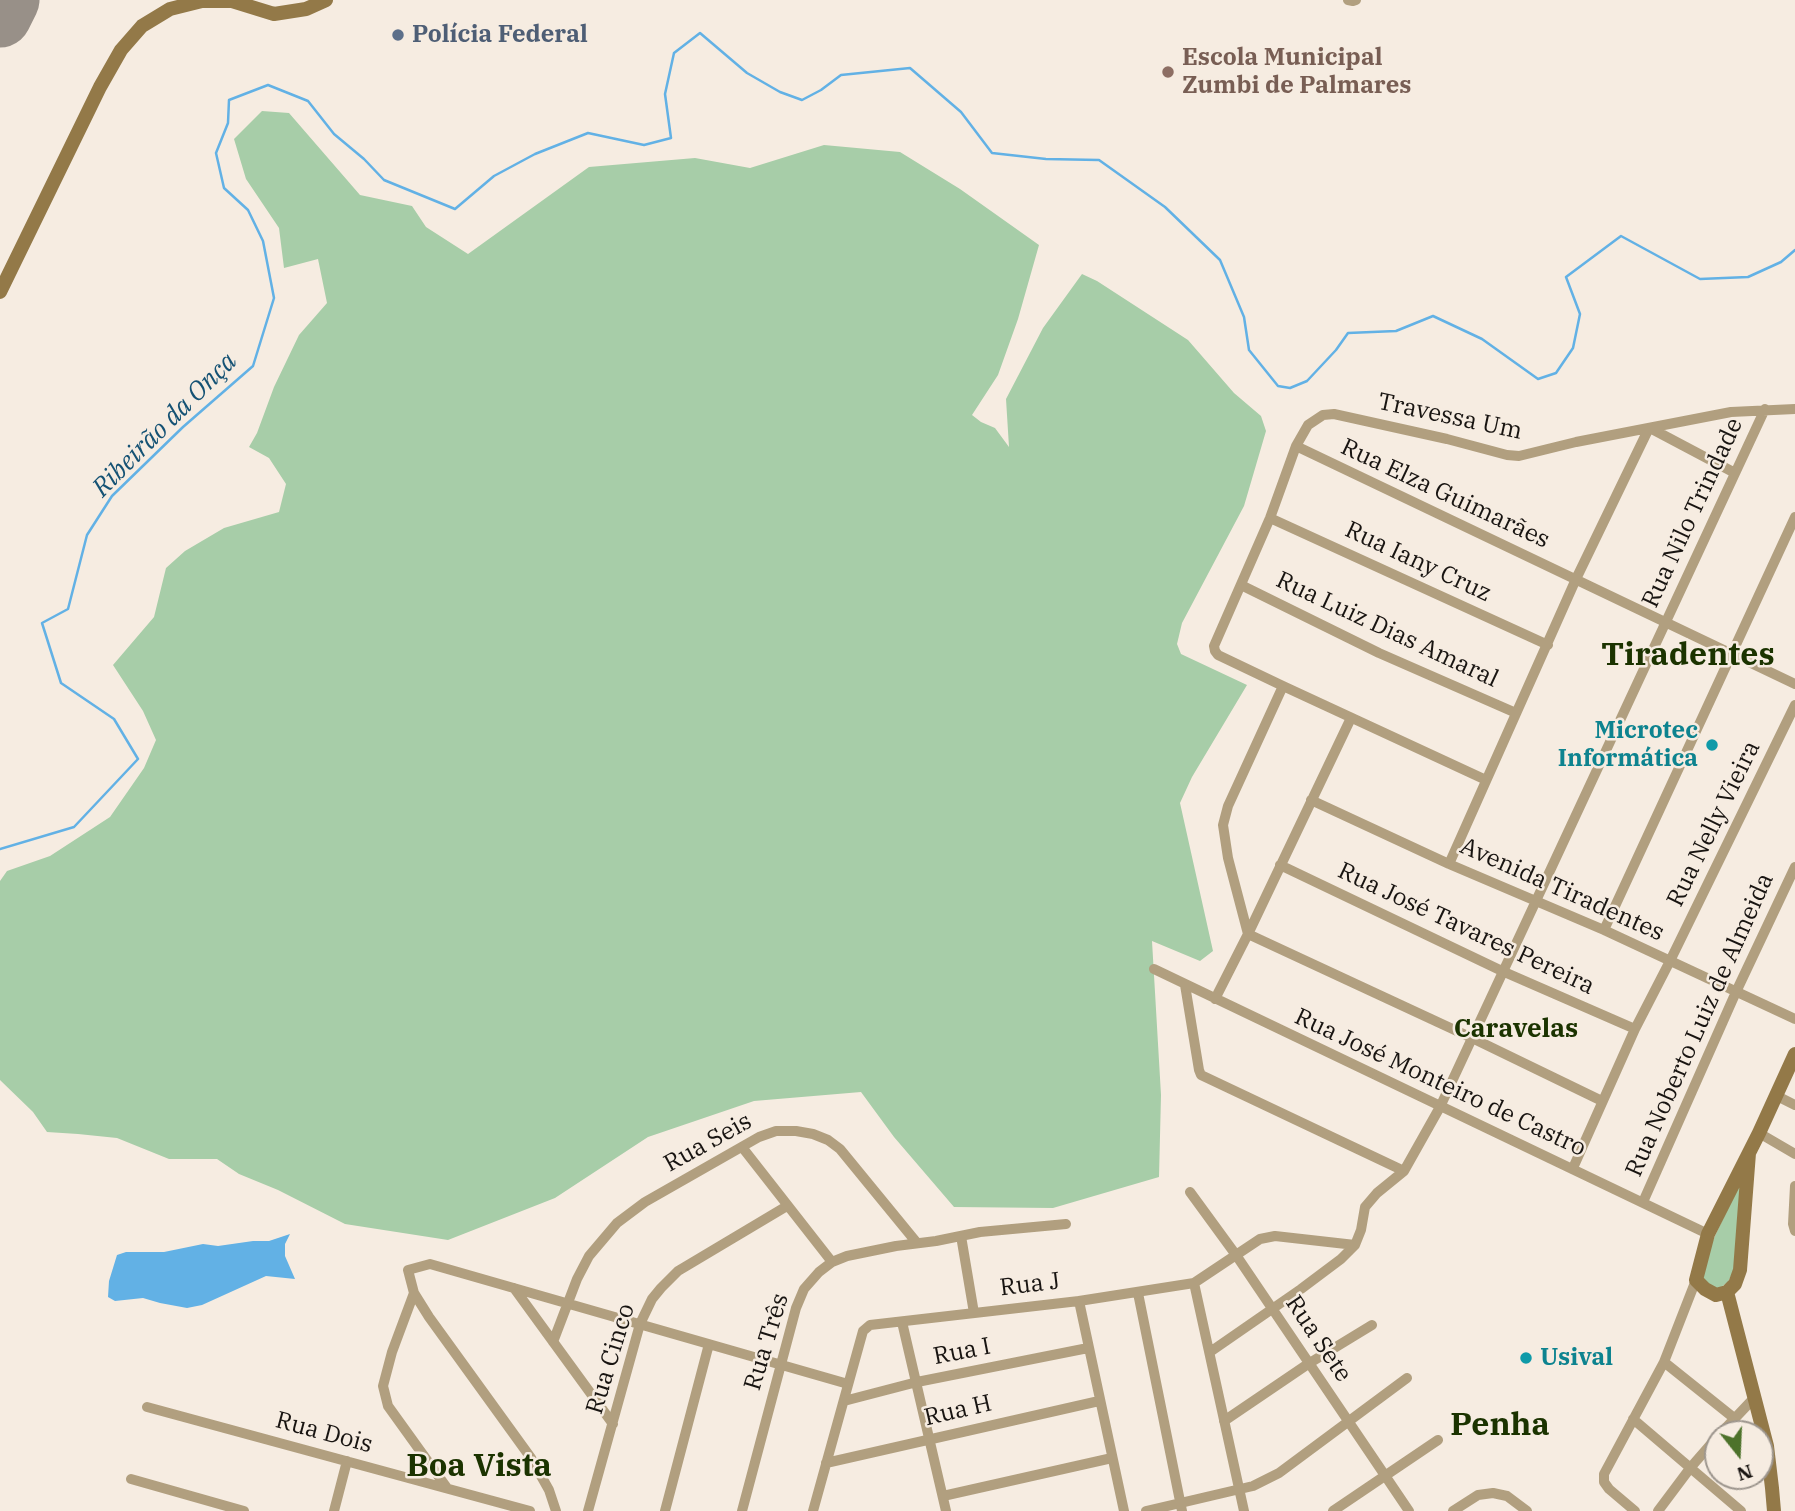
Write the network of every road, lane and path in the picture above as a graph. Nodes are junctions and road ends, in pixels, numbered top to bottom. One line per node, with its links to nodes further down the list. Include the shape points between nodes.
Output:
1 (326, 0): 4 (street, via 274,14 232,1 202,1 170,9 142,26 121,50 100,87)
2 (1348, 0): 3 (street)
3 (1356, 0)
4 (0, 292)
5 (1795, 409): 6 (street, Travessa Um)
6 (1765, 410): 7 (street, Travessa Um); 9 (street, Rua Nilo Trindade)
7 (1649, 428): 8 (street, Travessa Um, via 1507,456 1334,414 1308,425); 9 (street); 12 (street)
8 (1296, 446): 11 (street, Travessa Um); 12 (street, Rua Elza Guimarães)
9 (1735, 473): 14 (street, Rua Nilo Trindade)
10 (1795, 517): 16 (street)
11 (1270, 518): 13 (street, Travessa Um); 15 (street, Rua Iany Cruz)
12 (1576, 579): 14 (street, Rua Elza Guimarães); 15 (street)
13 (1241, 585): 18 (street, Travessa Um, via 1215,651); 20 (street, Rua Luiz Dias Amaral)
14 (1665, 623): 16 (street, Rua Elza Guimarães); 27 (street, Rua Nilo Trindade)
15 (1548, 645): 20 (street)
16 (1731, 654): 17 (street, Rua Elza Guimarães); 28 (street)
17 (1795, 684)
18 (1283, 686): 21 (street); 29 (street, via 1223,825)
19 (1795, 705): 30 (street, Rua Nelly Vieira)
20 (1516, 713): 22 (street)
21 (1350, 718): 22 (street); 23 (street)
22 (1486, 780): 24 (street)
23 (1311, 800): 24 (street, Avenida Tiradentes); 25 (street)
24 (1449, 864): 27 (street, Avenida Tiradentes)
25 (1280, 865): 29 (street); 32 (street, Rua José Tavares Pereira)
26 (1795, 867): 34 (street, Rua Noberto Luiz de Almeida)
27 (1535, 901): 28 (street, Avenida Tiradentes); 32 (street, Rua Nilo Trindade)
28 (1604, 930): 30 (street, Avenida Tiradentes)
29 (1248, 934): 35 (street); 38 (street)
30 (1670, 961): 34 (street, Avenida Tiradentes); 37 (street, Rua Nelly Vieira)
31 (1154, 970): 33 (street, Rua José Monteiro de Castro)
32 (1502, 971): 37 (street, Rua José Tavares Pereira); 38 (street, Rua Nilo Trindade)
33 (1185, 985): 35 (street, Rua José Monteiro de Castro); 49 (street, via 1201,1075)
34 (1736, 992): 36 (street, Avenida Tiradentes); 52 (street, Rua Noberto Luiz de Almeida)
35 (1214, 999): 43 (street, Rua José Monteiro de Castro)
36 (1795, 1019)
37 (1635, 1029): 41 (street, Rua Nelly Vieira)
38 (1472, 1038): 41 (street); 43 (street, Rua Nilo Trindade)
39 (1795, 1054): 40 (street)
40 (1777, 1096): 42 (street); 44 (street)
41 (1602, 1101): 48 (street, Rua Nelly Vieira)
42 (1795, 1105)
43 (1440, 1107): 48 (street, Rua José Monteiro de Castro); 49 (street, Rua Nilo Trindade)
44 (1759, 1133): 46 (street); 47 (street)
45 (742, 1147): 53 (street); 58 (street, Rua Seis, via 776,1131 828,1140 848,1157); 69 (street, Rua Seis, via 617,1223 589,1256)
46 (1749, 1153): 56 (street); 65 (street, via 1740,1270)
47 (1795, 1154)
48 (1573, 1168): 52 (street, Rua José Monteiro de Castro)
49 (1404, 1171): 59 (street, via 1366,1207)
50 (1795, 1186): 55 (street)
51 (1190, 1192): 60 (street, Rua Sete)
52 (1643, 1202): 56 (street, Rua José Monteiro de Castro)
53 (787, 1206): 61 (street); 73 (street, Rua Cinco, via 678,1270 652,1299)
54 (1066, 1224): 57 (street, Rua Três)
55 (1794, 1227)
56 (1708, 1234): 62 (street)
57 (961, 1236): 58 (street, Rua Três); 71 (street)
58 (917, 1243): 61 (street, Rua Três)
59 (1355, 1245): 60 (street, via 1275,1236 1260,1238); 70 (street)
60 (1236, 1255): 63 (street); 70 (street, Rua Sete)
61 (832, 1262): 81 (street, Rua Três, via 804,1289)
62 (1696, 1280): 65 (street, via 1716,1295); 79 (street)
63 (1194, 1283): 67 (street, Rua J); 78 (street)
64 (513, 1288): 66 (street, via 430,1264 408,1269); 69 (street); 75 (street)
65 (1727, 1292): 85 (street)
66 (414, 1293): 103 (street, via 385,1375 385,1398); 111 (street, via 531,1458)
67 (1138, 1293): 68 (street, Rua J); 106 (street)
68 (1079, 1301): 71 (street, Rua J); 77 (street)
69 (567, 1303): 73 (street); 75 (street, Rua Seis)
70 (1273, 1309): 78 (street); 80 (street, Rua Sete)
71 (974, 1313): 72 (street, Rua J)
72 (902, 1322): 83 (street); 84 (street, Rua J, via 870,1325 863,1331)
73 (640, 1324): 76 (street); 93 (street, Rua Cinco)
74 (1372, 1325): 80 (street)
75 (553, 1342): 93 (street)
76 (709, 1344): 81 (street); 113 (street)
77 (1088, 1348): 83 (street, Rua I); 87 (street)
78 (1210, 1352): 91 (street)
79 (1664, 1362): 89 (street); 90 (street)
80 (1308, 1364): 91 (street); 92 (street, Rua Sete)
81 (781, 1365): 84 (street); 114 (street, Rua Três)
82 (1407, 1378): 92 (street)
83 (917, 1382): 86 (street, Rua I); 94 (street)
84 (848, 1384): 86 (street)
85 (1755, 1397): 89 (street); 126 (street)
86 (844, 1401): 99 (street)
87 (1099, 1401): 94 (street, Rua H); 97 (street)
88 (148, 1407): 98 (street, Rua Dois)
89 (1734, 1418)
90 (1633, 1419): 100 (street); 123 (street, via 1604,1482)
91 (1224, 1421): 104 (street)
92 (1348, 1421): 101 (street, Rua Sete); 104 (street, via 1279,1473)
93 (613, 1424): 112 (street, Rua Cinco)
94 (929, 1439): 99 (street, Rua H); 105 (street)
95 (1438, 1440): 101 (street)
96 (1704, 1452): 100 (street)
97 (1112, 1458): 105 (street); 117 (street)
98 (347, 1461): 103 (street, Rua Dois); 109 (street)
99 (826, 1462): 115 (street)
100 (1691, 1467): 124 (street); 125 (street)
101 (1384, 1477): 120 (street); 121 (street, Rua Sete)
102 (131, 1479): 108 (street)
103 (447, 1488): 110 (street, Rua Dois)
104 (1239, 1490): 106 (street); 119 (street)
105 (943, 1496): 116 (street)
106 (1181, 1507): 118 (street)
107 (1522, 1509): 122 (street, via 1507,1496 1493,1493 1478,1495)
108 (244, 1511)
109 (334, 1511)
110 (530, 1511)
111 (556, 1511)
112 (588, 1511)
113 (665, 1511)
114 (742, 1511)
115 (813, 1511)
116 (946, 1511)
117 (1124, 1511)
118 (1146, 1511)
119 (1244, 1511)
120 (1333, 1511)
121 (1409, 1511)
122 (1453, 1511)
123 (1635, 1511)
124 (1658, 1511)
125 (1741, 1511)
126 (1774, 1511)

